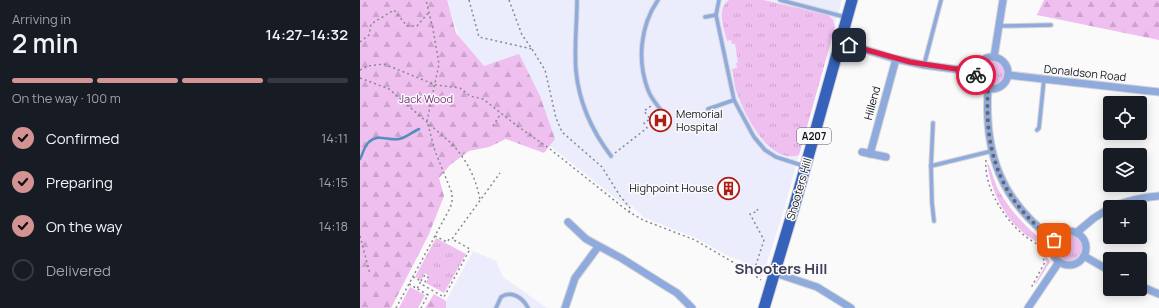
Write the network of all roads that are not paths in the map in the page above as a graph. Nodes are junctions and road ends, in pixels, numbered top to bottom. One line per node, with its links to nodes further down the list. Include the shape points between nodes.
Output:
1 (577, 0): 30 (lane, via 576,72 589,120 598,140)
2 (658, 0): 24 (lane, via 646,26 642,54 648,91)
3 (719, 0): 8 (lane)
4 (780, 0): 10 (lane)
5 (852, 0): 10 (main road, Shooters Hill / A207)
6 (941, 0): 16 (lane)
7 (1003, 0): 12 (street)
8 (716, 15): 9 (lane); 22 (lane)
9 (705, 17)
10 (847, 18): 13 (main road, Shooters Hill / A207)
11 (1051, 25): 12 (lane)
12 (999, 26): 14 (street)
13 (840, 42): 15 (street); 32 (main road, Shooters Hill / A207)
14 (994, 57): 17 (street, via 980,62); 18 (street, via 1004,63)
15 (896, 59): 16 (street); 28 (street, Hillend)
16 (924, 65): 17 (street)
17 (976, 72): 20 (street, via 980,84)
18 (1008, 75): 19 (street, Donaldson Road); 20 (street, via 1003,84)
19 (1044, 79): 21 (street, Donaldson Road); 26 (lane)
20 (988, 89): 29 (street, via 988,132)
21 (1159, 92)
22 (734, 100): 23 (lane); 32 (lane, via 754,137 765,150 776,157)
23 (708, 109)
24 (668, 118)
25 (933, 123): 33 (lane)
26 (1037, 130)
27 (862, 152): 28 (street)
28 (870, 154): 31 (street)
29 (993, 154): 33 (lane); 40 (street, via 997,170 1016,205)
30 (611, 156)
31 (886, 158)
32 (806, 166): 45 (main road, Shooters Hill / A207)
33 (931, 166): 37 (lane)
34 (1159, 196): 35 (street)
35 (1128, 200)
36 (1103, 212): 39 (street)
37 (934, 221)
38 (568, 222): 41 (street)
39 (1076, 233): 40 (street, via 1061,233); 42 (street, via 1084,240)
40 (1054, 240): 43 (street, via 1053,255)
41 (598, 247): 50 (street, via 575,278); 51 (street, via 664,285)
42 (1084, 256): 43 (street, via 1073,265); 44 (street)
43 (1059, 262): 54 (street)
44 (1103, 267)
45 (775, 273): 52 (main road, Shooters Hill / A207); 53 (street, via 817,287)
46 (1147, 289): 47 (street)
47 (1159, 294)
48 (496, 308): 49 (lane, via 501,297 510,294 516,296)
49 (528, 308)
50 (566, 308)
51 (692, 308)
52 (764, 308)
53 (851, 308)
54 (1028, 308)

